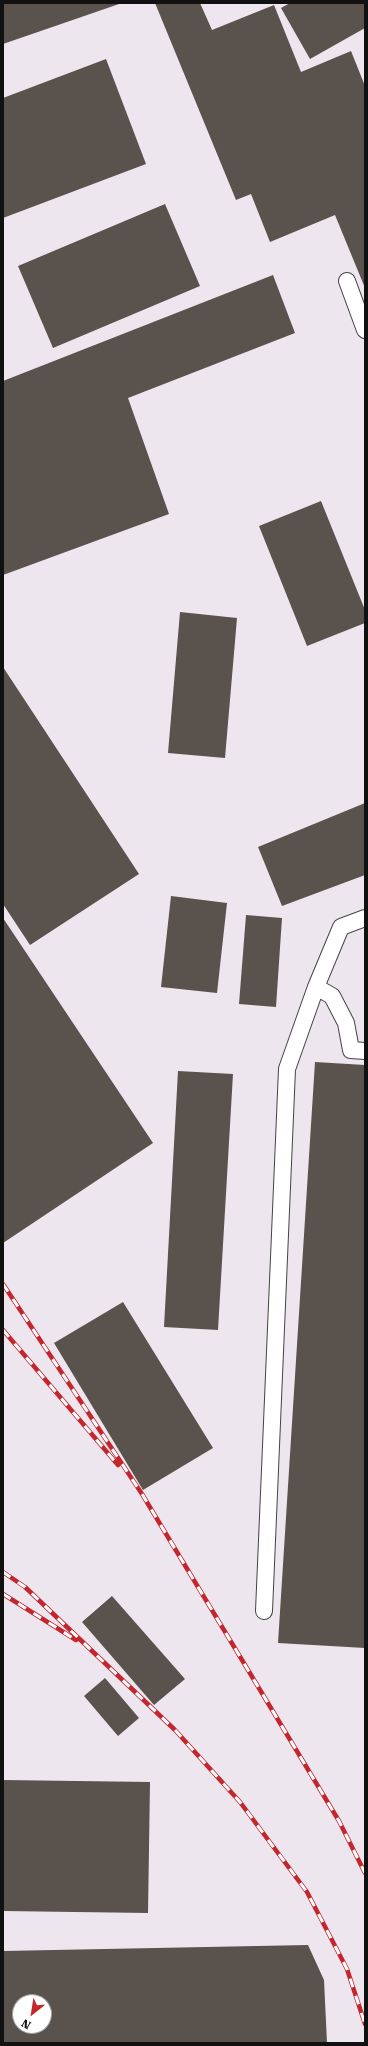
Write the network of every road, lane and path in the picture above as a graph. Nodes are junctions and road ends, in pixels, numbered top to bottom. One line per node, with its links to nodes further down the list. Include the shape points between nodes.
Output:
1 (347, 281): 2 (lane)
2 (365, 330)
3 (365, 918): 4 (lane, via 341,927)
4 (316, 987): 5 (lane, via 332,996 346,1023 351,1050); 6 (lane, via 287,1069)
5 (365, 1051)
6 (264, 1611)

